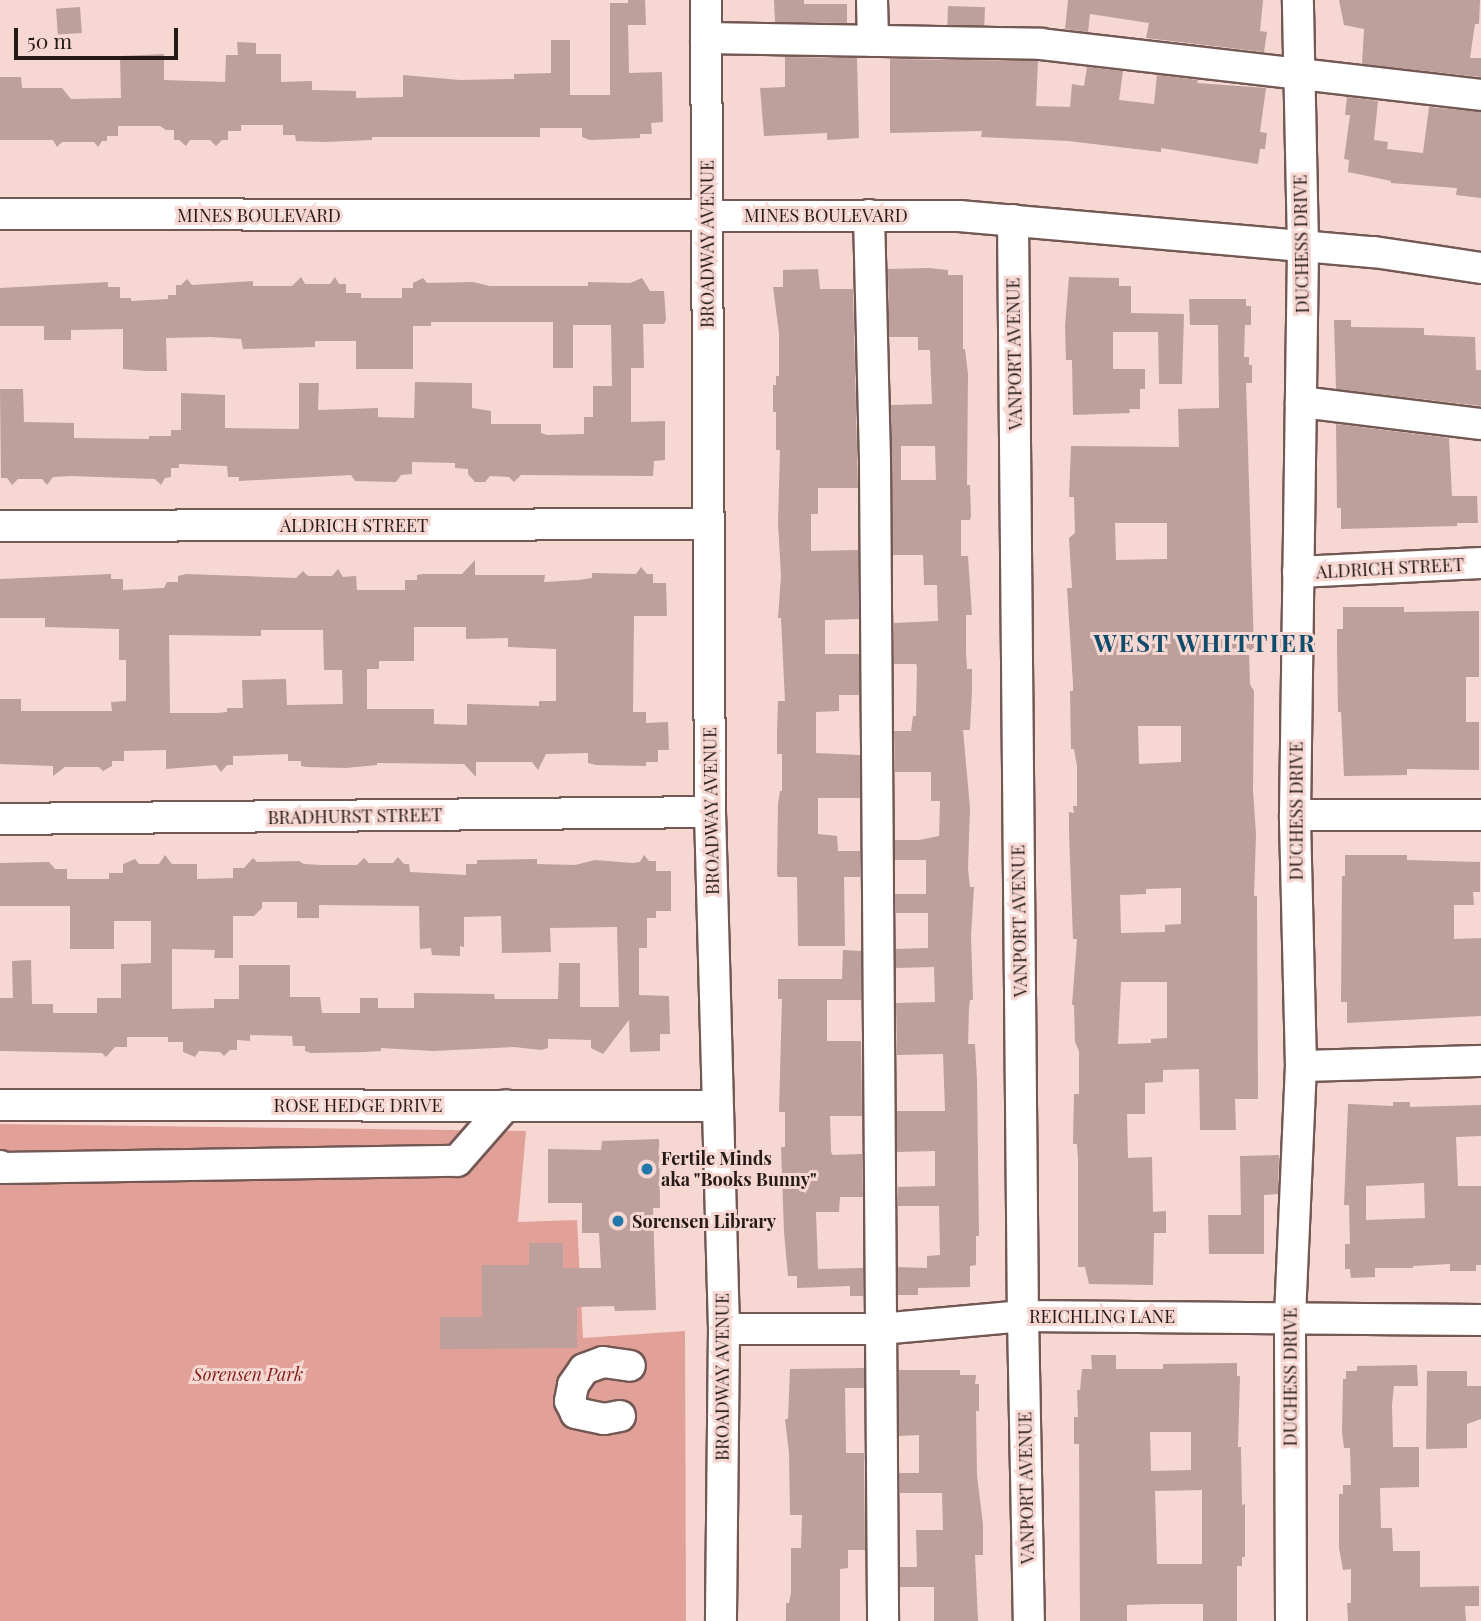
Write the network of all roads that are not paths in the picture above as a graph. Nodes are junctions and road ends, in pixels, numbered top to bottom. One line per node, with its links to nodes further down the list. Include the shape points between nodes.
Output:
1 (706, 0): 4 (street, BROADWAY AVENUE)
2 (872, 0): 5 (street)
3 (1298, 0): 6 (street, DUCHESS DRIVE)
4 (706, 38): 5 (street); 9 (street, BROADWAY AVENUE)
5 (873, 41): 6 (street, via 1041,44)
6 (1297, 74): 7 (street); 12 (street, DUCHESS DRIVE)
7 (1481, 95)
8 (0, 215): 9 (street, MINES BOULEVARD)
9 (708, 215): 10 (street, MINES BOULEVARD); 16 (street, BROADWAY AVENUE)
10 (869, 215): 11 (street, MINES BOULEVARD); 34 (street)
11 (1013, 220): 12 (street, MINES BOULEVARD); 30 (street, VANPORT AVENUE)
12 (1303, 246): 13 (street, MINES BOULEVARD); 14 (street, DUCHESS DRIVE)
13 (1481, 268)
14 (1301, 402): 15 (street); 19 (street, DUCHESS DRIVE)
15 (1481, 424)
16 (708, 524): 17 (street, ALDRICH STREET); 20 (street, BROADWAY AVENUE)
17 (0, 526)
18 (1481, 563): 19 (street, ALDRICH STREET)
19 (1298, 572): 21 (street, DUCHESS DRIVE)
20 (710, 812): 23 (street, BRADHURST STREET); 28 (street, BROADWAY AVENUE)
21 (1295, 815): 22 (street); 25 (street, DUCHESS DRIVE)
22 (1481, 815)
23 (0, 819)
24 (1481, 1061): 25 (street)
25 (1301, 1066): 31 (street, DUCHESS DRIVE)
26 (0, 1105): 27 (street, ROSE HEDGE DRIVE)
27 (506, 1105): 28 (street, ROSE HEDGE DRIVE); 29 (street, via 457,1161)
28 (716, 1105): 33 (street, BROADWAY AVENUE)
29 (0, 1166)
30 (1023, 1316): 31 (street, REICHLING LANE); 34 (street, REICHLING LANE); 39 (street, VANPORT AVENUE)
31 (1290, 1317): 32 (street, REICHLING LANE); 40 (street, DUCHESS DRIVE)
32 (1481, 1320)
33 (724, 1329): 34 (street, REICHLING LANE); 37 (street, BROADWAY AVENUE)
34 (880, 1329): 38 (street)
35 (630, 1366): 36 (street, via 603,1362 584,1369 573,1385 570,1401 576,1413 596,1418)
36 (620, 1416)
37 (721, 1621)
38 (883, 1621)
39 (1029, 1621)
40 (1291, 1621)

